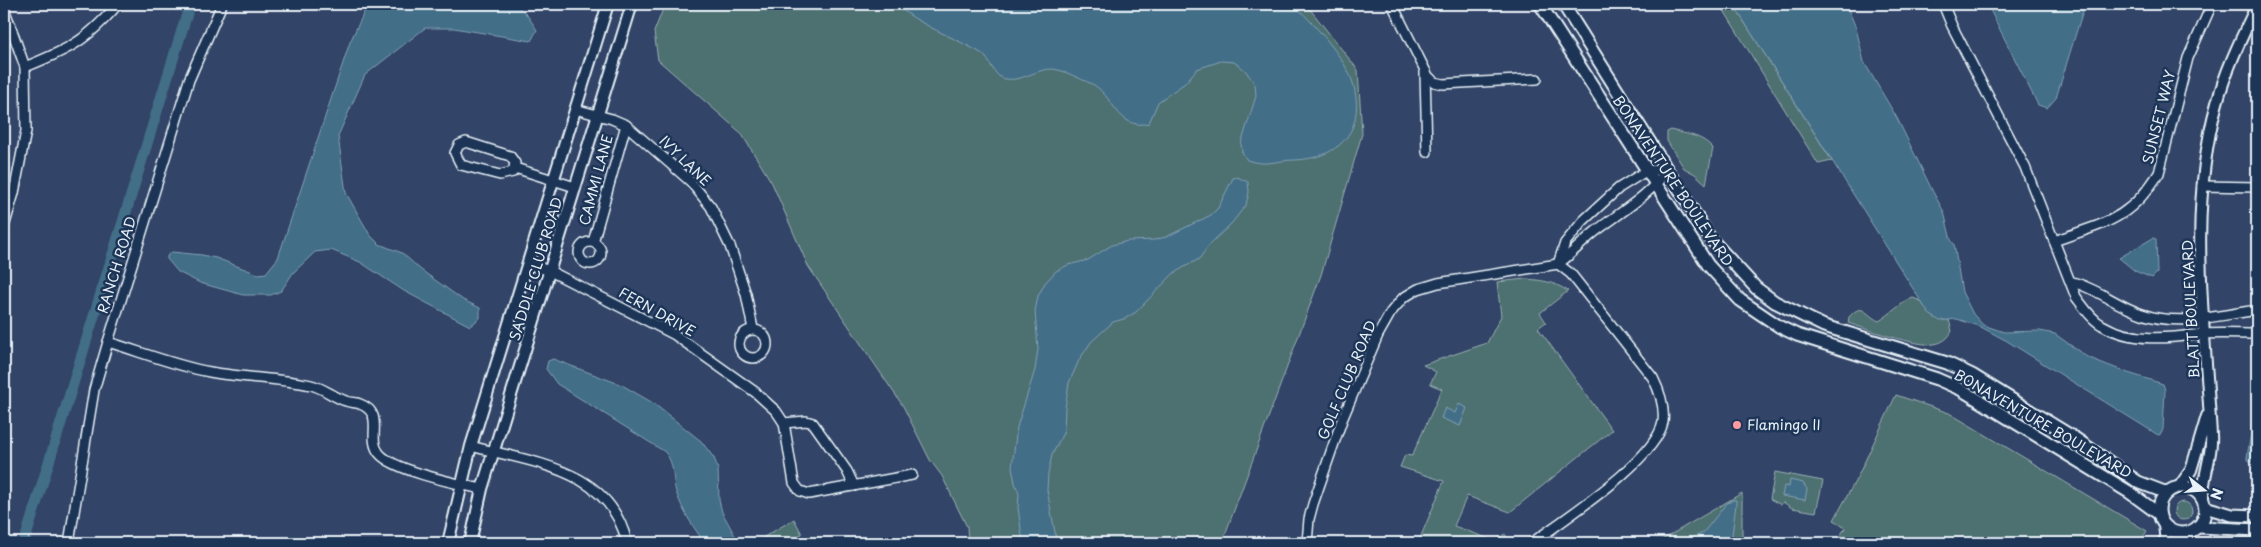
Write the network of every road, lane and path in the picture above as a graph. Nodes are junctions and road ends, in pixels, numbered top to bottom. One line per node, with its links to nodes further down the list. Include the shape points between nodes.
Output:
1 (118, 4): 12 (street, via 84,39 63,52)
2 (222, 4): 41 (street, RANCH ROAD, via 190,80)
3 (608, 4): 15 (street, SADDLE CLUB ROAD)
4 (632, 4): 16 (street, SADDLE CLUB ROAD)
5 (1392, 4): 13 (street)
6 (1540, 4): 21 (main road, BONAVENTURE BOULEVARD)
7 (1563, 4): 20 (main road, BONAVENTURE BOULEVARD)
8 (1943, 4): 30 (street, via 2025,167)
9 (2212, 4): 30 (street, SUNSET WAY, via 2188,58 2159,173 2149,189 2133,207 2116,219)
10 (2257, 5): 24 (street, BLATT BOULEVARD, via 2217,103)
11 (5, 10): 12 (street)
12 (25, 66): 28 (street, via 26,131)
13 (1425, 71): 14 (street, via 1431,80 1442,84); 18 (street)
14 (1537, 79)
15 (575, 109): 16 (street, IVY LANE); 22 (street, SADDLE CLUB ROAD)
16 (597, 115): 17 (street, IVY LANE); 25 (street, SADDLE CLUB ROAD)
17 (626, 125): 31 (street, CAMMI LANE); 38 (street, IVY LANE, via 690,181 711,207 730,246 746,294)
18 (1427, 152)
19 (515, 168): 19 (street, via 513,159 507,154 466,142 457,148 456,157 464,166 500,176); 22 (street)
20 (1668, 169): 21 (street); 23 (street, GOLF CLUB ROAD); 51 (main road, BONAVENTURE BOULEVARD, via 1710,238 1756,288 1775,302 1824,326 1947,363 1972,375 2076,439 2138,482)
21 (1646, 171): 23 (main road, BONAVENTURE BOULEVARD); 27 (street, via 1619,188)
22 (554, 180): 25 (street); 32 (street, SADDLE CLUB ROAD)
23 (1656, 186): 29 (street, GOLF CLUB ROAD); 54 (main road, BONAVENTURE BOULEVARD, via 1708,265 1740,300 1762,316 1797,335 1937,379 1962,390 2129,492)
24 (2202, 186): 26 (street); 37 (street, BLATT BOULEVARD, via 2200,255)
25 (575, 187): 34 (street, SADDLE CLUB ROAD)
26 (2257, 187)
27 (1582, 221): 29 (street); 33 (street, via 1565,243)
28 (4, 227)
29 (1594, 233): 33 (street, GOLF CLUB ROAD)
30 (2054, 241): 35 (street)
31 (593, 242)
32 (528, 264): 34 (street, FERN DRIVE); 44 (street, SADDLE CLUB ROAD)
33 (1558, 264): 61 (street, GOLF CLUB ROAD, via 1438,283 1403,298 1378,335 1342,420 1313,504); 62 (street, via 1571,274 1653,378 1662,397 1663,421 1659,434 1634,467)
34 (550, 270): 43 (street, FERN DRIVE, via 675,335 755,392); 45 (street, SADDLE CLUB ROAD)
35 (2072, 282): 37 (street, via 2088,286 2155,318); 39 (street, via 2084,308 2100,324 2117,332 2176,338)
36 (2257, 310): 37 (street)
37 (2204, 319): 39 (street, BLATT BOULEVARD)
38 (753, 329)
39 (2204, 334): 40 (street); 42 (street, BLATT BOULEVARD, via 2209,379)
40 (2257, 334)
41 (108, 342): 47 (street, via 208,372 325,389 345,401 368,408 375,416 374,438 378,453 389,461); 57 (street, RANCH ROAD, via 94,390)
42 (2208, 410): 49 (street, BLATT BOULEVARD, via 2191,470); 52 (street, BLATT BOULEVARD, via 2212,437 2202,485)
43 (784, 423): 48 (street, via 813,423); 48 (street, via 794,483 800,491 809,494)
44 (471, 446): 45 (street); 47 (street, SADDLE CLUB ROAD)
45 (493, 452): 50 (street, SADDLE CLUB ROAD); 60 (street, via 578,477 599,491 615,512)
46 (912, 475): 48 (street)
47 (461, 484): 50 (street); 58 (street, SADDLE CLUB ROAD)
48 (854, 486)
49 (2179, 487): 51 (main road); 52 (main road, via 2195,491)
50 (482, 489): 59 (street, SADDLE CLUB ROAD)
51 (2167, 492): 54 (main road, via 2160,502)
52 (2204, 503): 53 (main road, via 2232,515); 55 (main road, via 2204,517)
53 (2257, 516)
54 (2161, 520): 55 (main road, via 2170,531 2178,533); 63 (street)
55 (2195, 529): 56 (main road); 64 (street)
56 (2257, 530)
57 (68, 543)
58 (448, 543)
59 (470, 543)
60 (628, 543)
61 (1307, 543)
62 (1532, 543)
63 (2166, 543)
64 (2183, 543)

